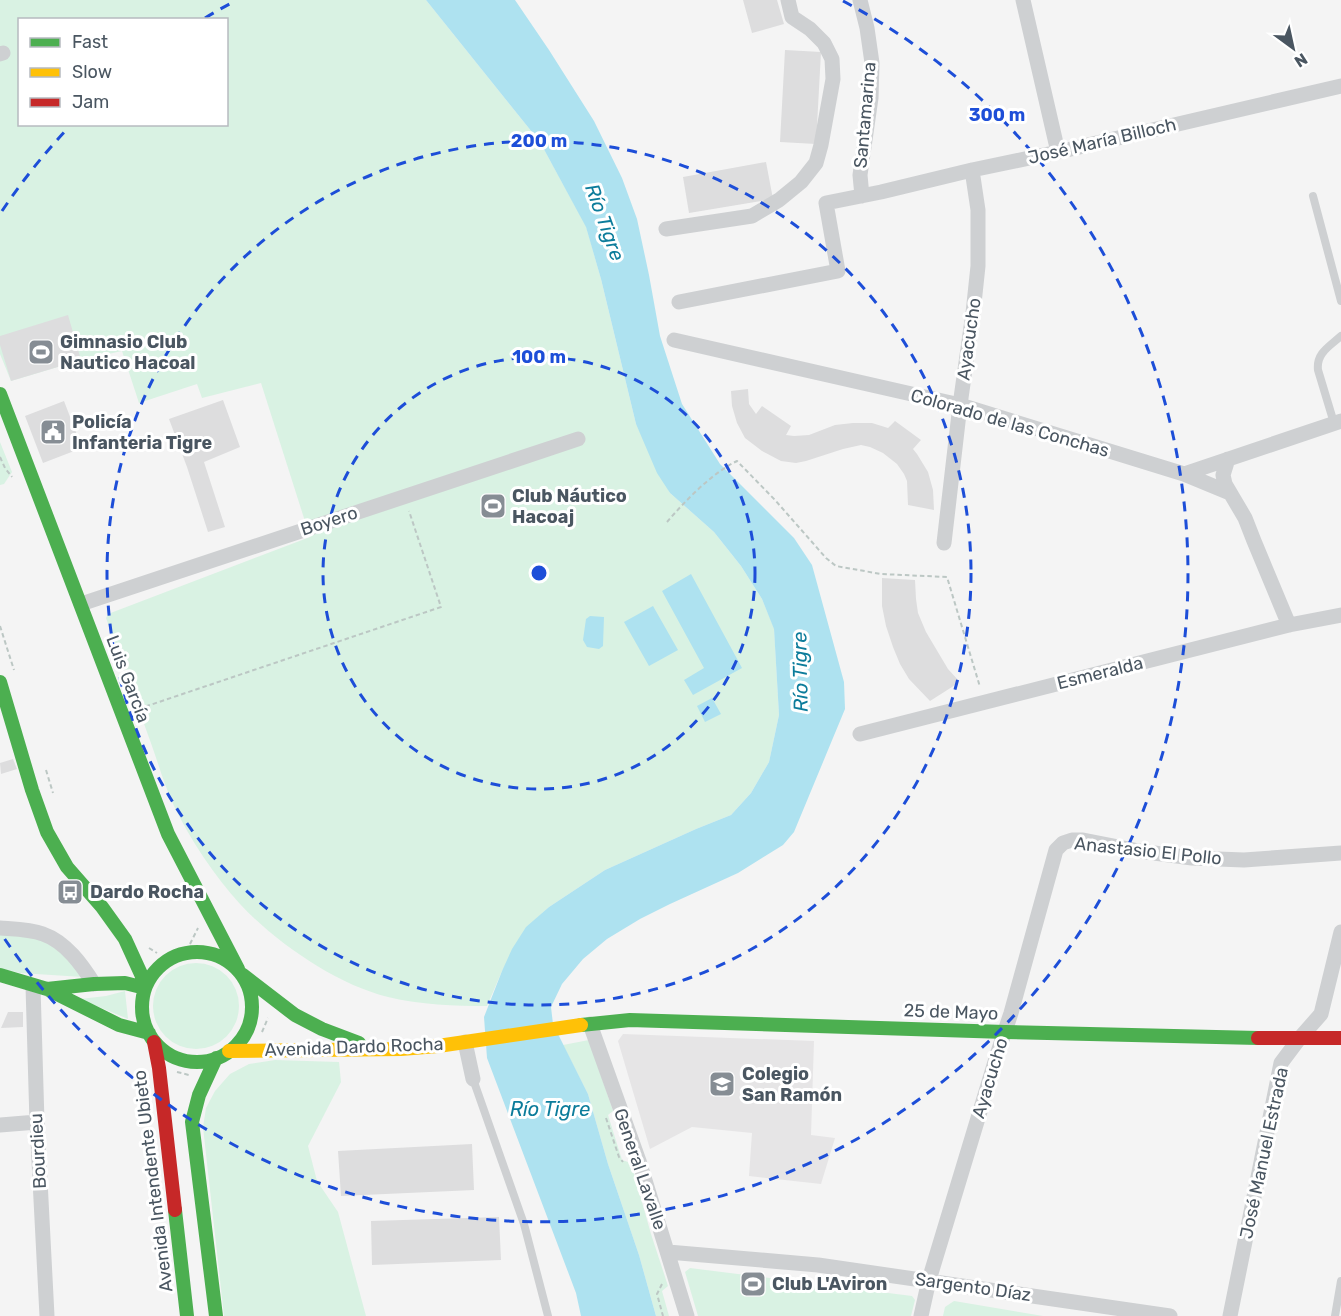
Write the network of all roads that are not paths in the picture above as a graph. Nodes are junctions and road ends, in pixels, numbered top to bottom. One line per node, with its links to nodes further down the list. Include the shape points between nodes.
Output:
1 (788, 0): 9 (street, via 792,17 824,43 832,59 833,79 816,163 801,182 752,216)
2 (860, 0): 7 (street, Santamarina, via 872,63 860,175)
3 (1023, 0): 5 (street)
4 (1341, 86): 5 (street, José María Billoch)
5 (1058, 152): 6 (street, José María Billoch)
6 (972, 170): 7 (street, José María Billoch); 15 (street, Ayacucho, via 978,210 978,266)
7 (862, 196): 11 (street, José María Billoch, via 826,203 838,271)
8 (1312, 196): 10 (lane)
9 (666, 229)
10 (1341, 301)
11 (679, 302)
12 (1341, 336): 16 (lane, via 1317,362)
13 (674, 340): 15 (street, Colorado de las Conchas)
14 (0, 394): 22 (main road, Luis García)
15 (960, 405): 19 (street, Colorado de las Conchas); 21 (street, Ayacucho)
16 (1338, 422): 18 (street)
17 (578, 439): 22 (street, Boyero)
18 (1228, 459): 19 (street); 20 (street, via 1223,475)
19 (1184, 474): 20 (street, Colorado de las Conchas)
20 (1230, 494): 24 (street, via 1245,518)
21 (944, 543)
22 (81, 604): 31 (main road, Luis García, via 168,834)
23 (1341, 615): 24 (street, Esmeralda)
24 (1289, 625): 26 (street, Esmeralda)
25 (0, 682): 34 (main road, via 47,832 67,867 124,939)
26 (860, 734)
27 (1063, 843): 28 (street, Anastasio El Pollo, via 1083,840 1203,859); 38 (street, Ayacucho, via 1052,860)
28 (1341, 853)
29 (0, 928): 33 (street, via 46,934 70,953)
30 (1341, 932): 41 (street, José Manuel Estrada, via 1320,1014)
31 (241, 972): 34 (main road, via 213,955 188,953 165,963); 43 (main road, Luis García, via 288,1010 317,1027); 44 (main road, via 249,990 250,1017 243,1035)
32 (0, 975): 35 (main road)
33 (94, 984): 34 (main road); 35 (main road)
34 (145, 987): 39 (main road, via 142,1006)
35 (40, 988): 39 (main road); 47 (street, Bourdieu)
36 (590, 1024): 37 (main road, 25 de Mayo); 38 (main road, 25 de Mayo, via 630,1020); 49 (street, General Lavalle)
37 (561, 1028): 42 (main road, Avenida Dardo Rocha)
38 (1005, 1032): 41 (main road, 25 de Mayo); 50 (street, Ayacucho)
39 (151, 1038): 45 (main road, via 181,1059); 53 (main road, Avenida Intendente Ubieto, via 159,1068)
40 (1341, 1038): 41 (main road, 25 de Mayo)
41 (1299, 1039): 59 (street, José Manuel Estrada, via 1281,1063)
42 (472, 1041): 43 (main road, Avenida Dardo Rocha); 46 (street)
43 (374, 1048): 44 (main road, Avenida Dardo Rocha)
44 (229, 1051): 45 (main road)
45 (216, 1058): 54 (main road, via 192,1122)
46 (473, 1079): 55 (lane, via 524,1224)
47 (37, 1122): 48 (street); 52 (street, Bourdieu)
48 (0, 1125)
49 (668, 1252): 50 (street, Sargento Díaz, via 818,1265); 56 (street, General Lavalle)
50 (929, 1281): 57 (street, Ayacucho); 58 (street, Sargento Díaz)
51 (1341, 1281): 60 (lane)
52 (47, 1316)
53 (187, 1316)
54 (216, 1316)
55 (548, 1316)
56 (687, 1316)
57 (921, 1316)
58 (1170, 1316)
59 (1230, 1316)
60 (1335, 1316)

